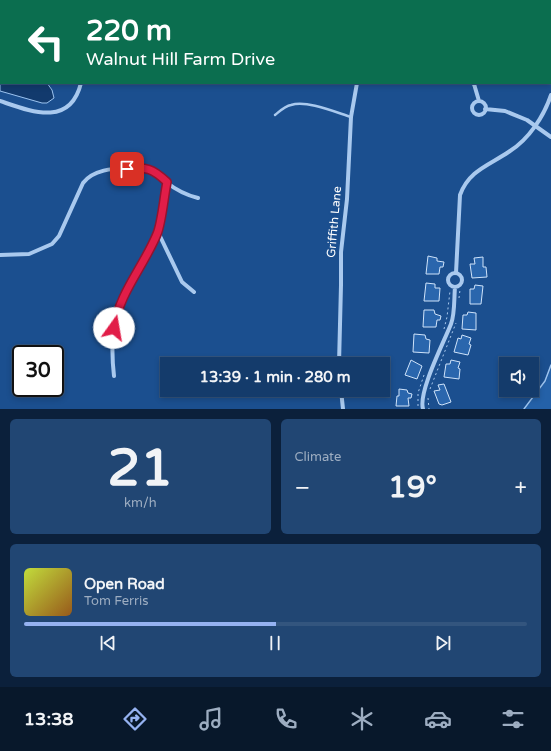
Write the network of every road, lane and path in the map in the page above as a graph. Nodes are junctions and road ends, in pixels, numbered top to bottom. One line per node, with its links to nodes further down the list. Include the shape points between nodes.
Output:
1 (81, 84): 5 (street, via 74,100 55,112 35,112)
2 (357, 84): 9 (street, Griffith Lane)
3 (474, 84): 6 (street)
4 (551, 95): 10 (street)
5 (0, 101)
6 (479, 101): 7 (street, via 484,104); 7 (street, via 473,104 474,112 482,114)
7 (485, 109): 10 (street, via 505,111)
8 (275, 115): 9 (lane, via 283,108 298,103)
9 (351, 117): 24 (street, Griffith Lane, via 341,252)
10 (535, 126): 11 (street); 16 (street, via 514,148 473,174 465,183 460,195)
11 (551, 137)
12 (167, 182): 13 (street, via 185,195); 14 (street); 15 (street, via 156,172 142,167 97,172 83,183 52,244 29,254)
13 (198, 198)
14 (158, 232): 20 (street, via 182,282); 26 (street, via 124,295 116,317)
15 (0, 255)
16 (456, 273): 17 (street, via 462,281); 17 (street, via 450,275 449,279 450,284)
17 (455, 287): 32 (street, via 452,323 425,388)
18 (460, 290): 21 (path)
19 (450, 291): 23 (path)
20 (194, 292)
21 (459, 298)
22 (457, 318): 27 (path)
23 (443, 330)
24 (339, 357)
25 (426, 372): 31 (path, via 418,393)
26 (114, 376)
27 (429, 391)
28 (428, 395): 33 (path)
29 (342, 397): 30 (street)
30 (343, 409)
31 (419, 409)
32 (423, 409)
33 (430, 409)

